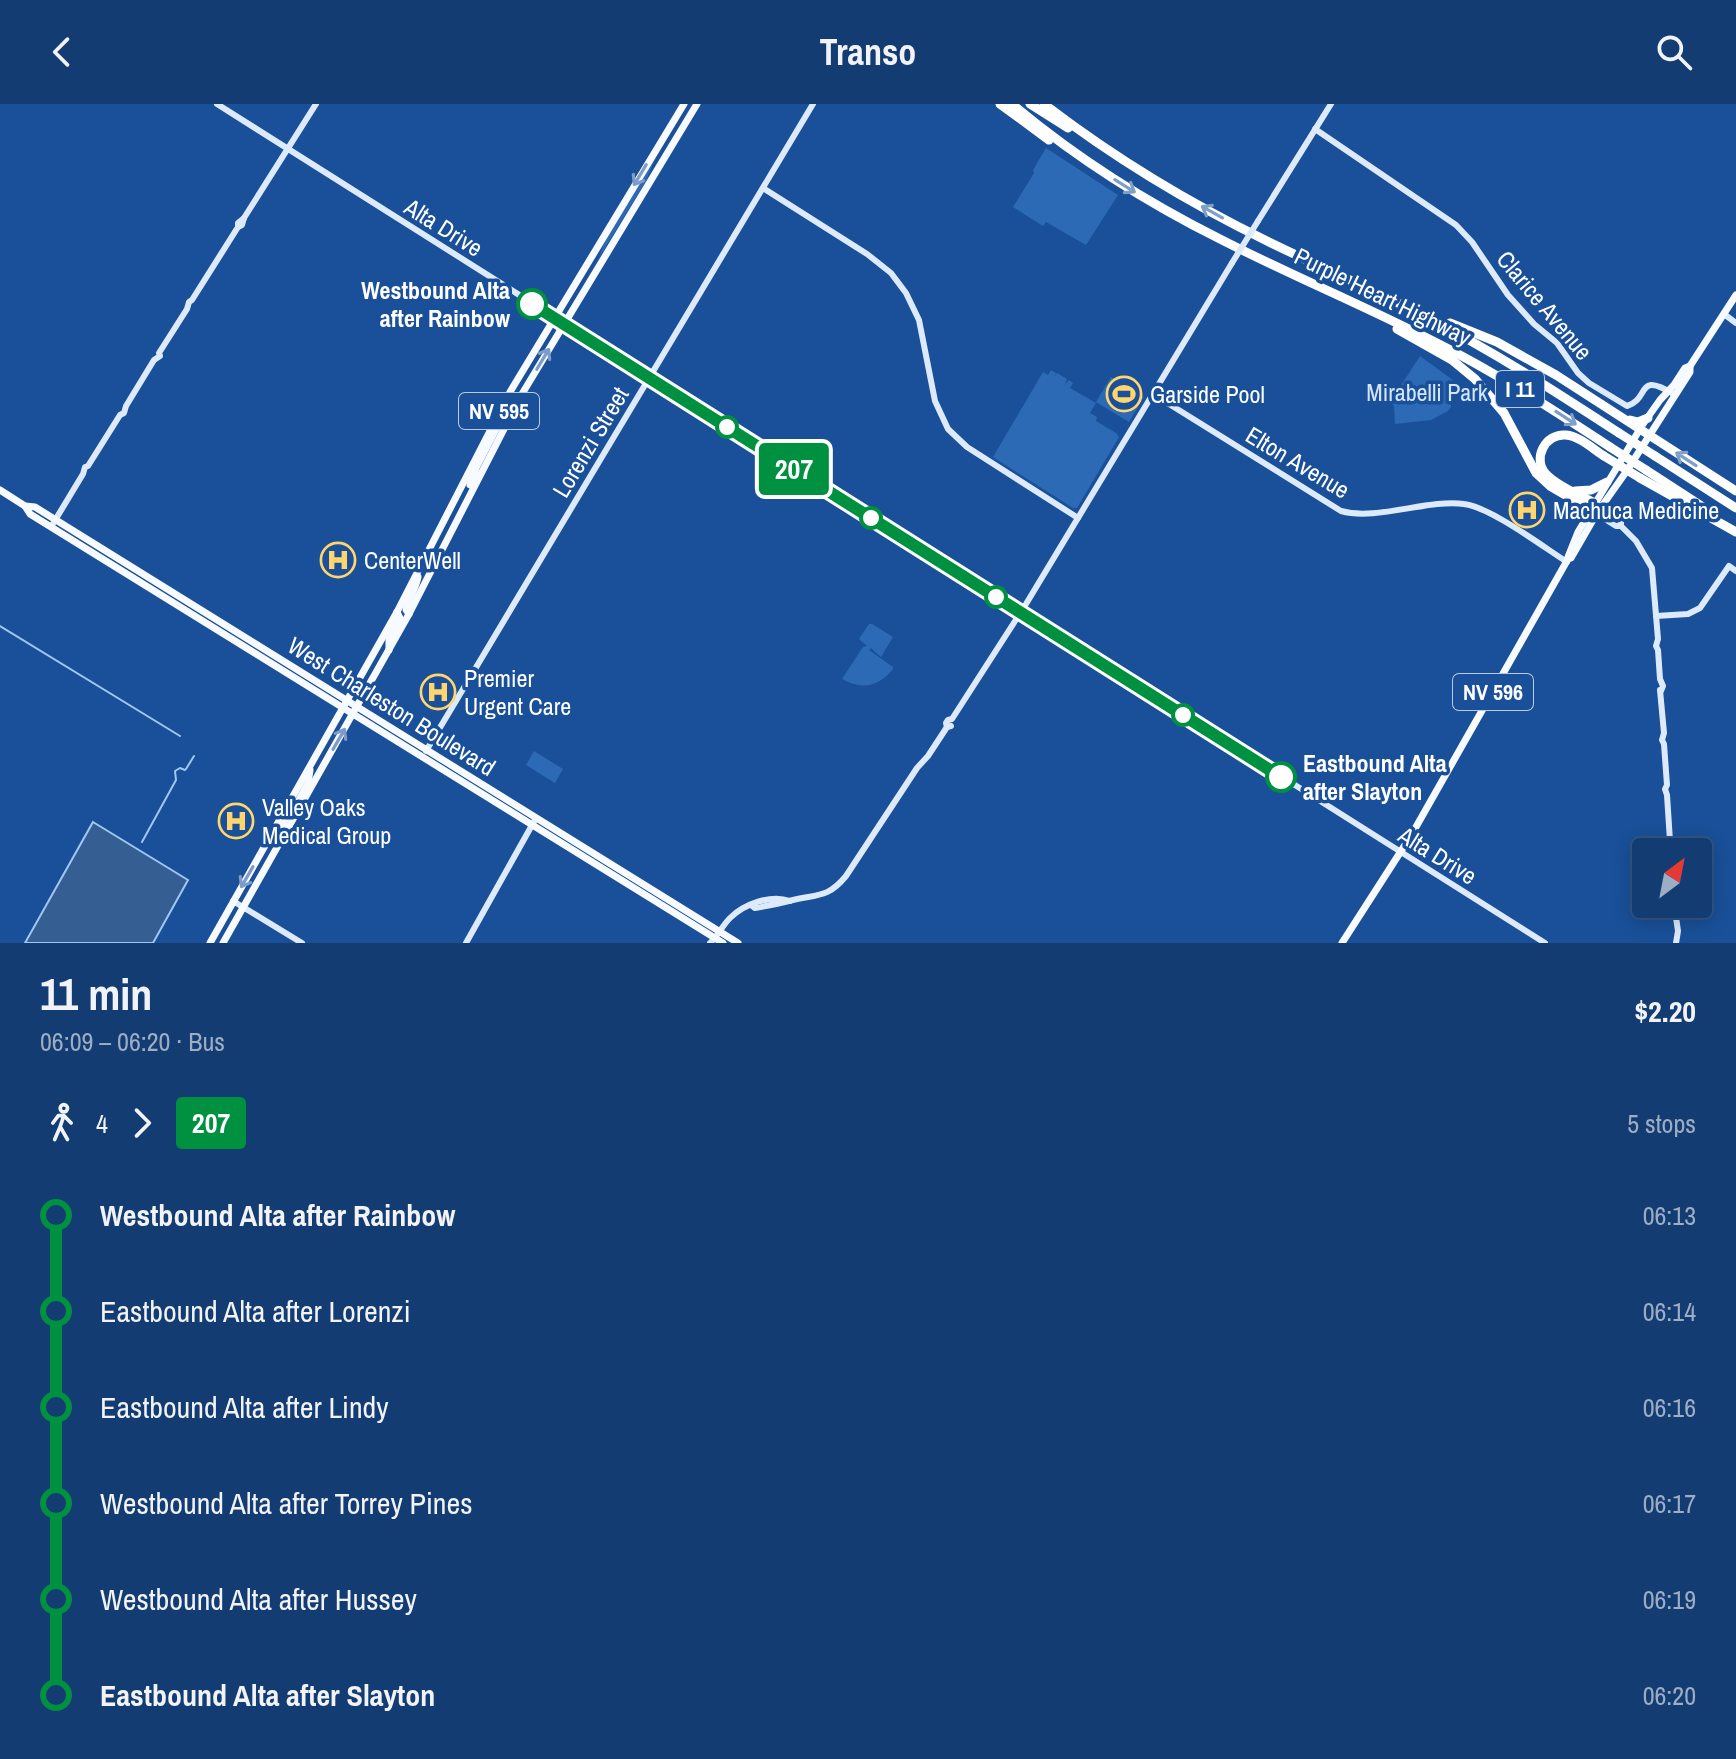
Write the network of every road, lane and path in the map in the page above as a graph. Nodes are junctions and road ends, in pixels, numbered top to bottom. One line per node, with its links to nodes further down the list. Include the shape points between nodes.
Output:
1 (217, 104): 16 (street, Alta Drive)
2 (316, 104): 16 (street)
3 (684, 104): 24 (main road, NV 595, one-way to 24)
4 (697, 104): 26 (main road, NV 595)
5 (813, 104): 19 (street, Lorenzi Street)
6 (1000, 104): 18 (highway)
7 (1012, 104): 14 (highway, Purple Heart Highway / I 11)
8 (1020, 104): 14 (highway)
9 (1030, 104): 17 (highway)
10 (1044, 104): 15 (highway, Purple Heart Highway / I 11)
11 (1056, 104): 15 (highway)
12 (1331, 104): 13 (street)
13 (1315, 129): 28 (street, Clarice Avenue, via 1456,225 1508,295 1586,380 1628,407 1649,386); 29 (street, bridge)
14 (1057, 138): 18 (highway, Purple Heart Highway / I 11)
15 (1100, 143): 17 (highway, Purple Heart Highway / I 11)
16 (287, 149): 24 (street, Alta Drive); 44 (street)
17 (1119, 157): 22 (highway, Purple Heart Highway / I 11, one-way to 17, via 1226,220)
18 (1100, 170): 20 (highway, Purple Heart Highway / I 11, one-way to 20, via 1206,232)
19 (763, 188): 27 (street, Lorenzi Street); 43 (street, via 891,273 919,320 935,401 950,431)
20 (1331, 292): 35 (highway, Purple Heart Highway / I 11, one-way to 35, via 1483,367); 41 (highway, via 1467,371 1500,408 1536,473 1552,487)
21 (1736, 295): 23 (main road)
22 (1388, 298): 32 (highway, via 1497,342); 42 (highway, Purple Heart Highway / I 11, bridge, via 1497,355)
23 (1724, 314): 25 (street); 28 (main road)
24 (554, 318): 26 (street, Alta Drive); 30 (main road, NV 595)
25 (1736, 323)
26 (564, 324): 27 (street, Alta Drive); 40 (main road, NV 595, one-way to 26)
27 (649, 378): 50 (street, Alta Drive); 56 (street, Lorenzi Street)
28 (1672, 393): 31 (main road, NV 596); 34 (main road, NV 596)
29 (1153, 394): 43 (street); 46 (street, Elton Avenue, via 1341,511 1470,505)
30 (499, 411): 40 (main road, via 501,420); 47 (main road, NV 595)
31 (1648, 418): 32 (highway); 33 (main road, NV 596)
32 (1626, 420): 33 (highway)
33 (1640, 429): 34 (highway); 36 (main road, NV 596)
34 (1650, 435): 39 (highway, one-way to 34); 41 (main road, NV 596)
35 (1607, 451): 38 (highway, via 1568,435 1546,443 1540,454 1542,469); 45 (highway, Purple Heart Highway / I 11, bridge)
36 (1607, 482): 38 (highway, via 1589,491); 41 (main road, NV 596)
37 (0, 490): 44 (main road, West Charleston Boulevard, via 30,514)
38 (1571, 490): 41 (highway)
39 (1736, 491)
40 (466, 501): 51 (main road, NV 595)
41 (1596, 508): 46 (main road, NV 596); 52 (street, via 1638,543 1652,575)
42 (1736, 508)
43 (1078, 518): 50 (street)
44 (53, 523): 54 (main road, West Charleston Boulevard)
45 (1736, 530)
46 (1567, 560): 63 (main road, NV 596)
47 (420, 567): 49 (main road, NV 595); 51 (main road, via 406,606)
48 (1736, 571): 52 (street, via 1729,566 1700,608)
49 (397, 612): 53 (main road, via 400,618); 54 (main road, NV 595)
50 (1021, 613): 63 (street, Alta Drive); 68 (street, via 952,724 842,881 819,896)
51 (409, 614): 53 (main road, NV 595)
52 (1656, 616): 61 (street)
53 (389, 650): 55 (main road, NV 595)
54 (344, 705): 55 (main road, West Charleston Boulevard); 57 (main road, NV 595)
55 (355, 711): 56 (main road, West Charleston Boulevard); 59 (main road, NV 595, one-way to 55)
56 (424, 754): 60 (main road, West Charleston Boulevard)
57 (311, 764): 58 (main road, NV 595); 59 (main road)
58 (292, 798): 62 (main road); 67 (main road, NV 595, one-way to 67)
59 (301, 806): 62 (main road, NV 595)
60 (534, 822): 64 (main road, West Charleston Boulevard); 65 (main road, West Charleston Boulevard); 78 (street)
61 (1670, 838)
62 (277, 847): 70 (main road, NV 595)
63 (1401, 853): 80 (main road, NV 596); 81 (street, Alta Drive)
64 (643, 894): 65 (main road); 73 (main road, West Charleston Boulevard)
65 (662, 896): 73 (main road, West Charleston Boulevard)
66 (781, 899): 68 (street); 69 (street); 71 (street)
67 (233, 901): 70 (street); 75 (main road, NV 595)
68 (790, 901): 71 (street)
69 (751, 905): 71 (street); 73 (street, via 733,915)
70 (243, 907): 76 (main road, NV 595); 77 (street)
71 (762, 907)
72 (1675, 918): 74 (street)
73 (717, 940): 79 (main road, West Charleston Boulevard)
74 (1676, 942)
75 (210, 943)
76 (223, 943)
77 (302, 943)
78 (466, 943)
79 (738, 943)
80 (1342, 943)
81 (1545, 943)

